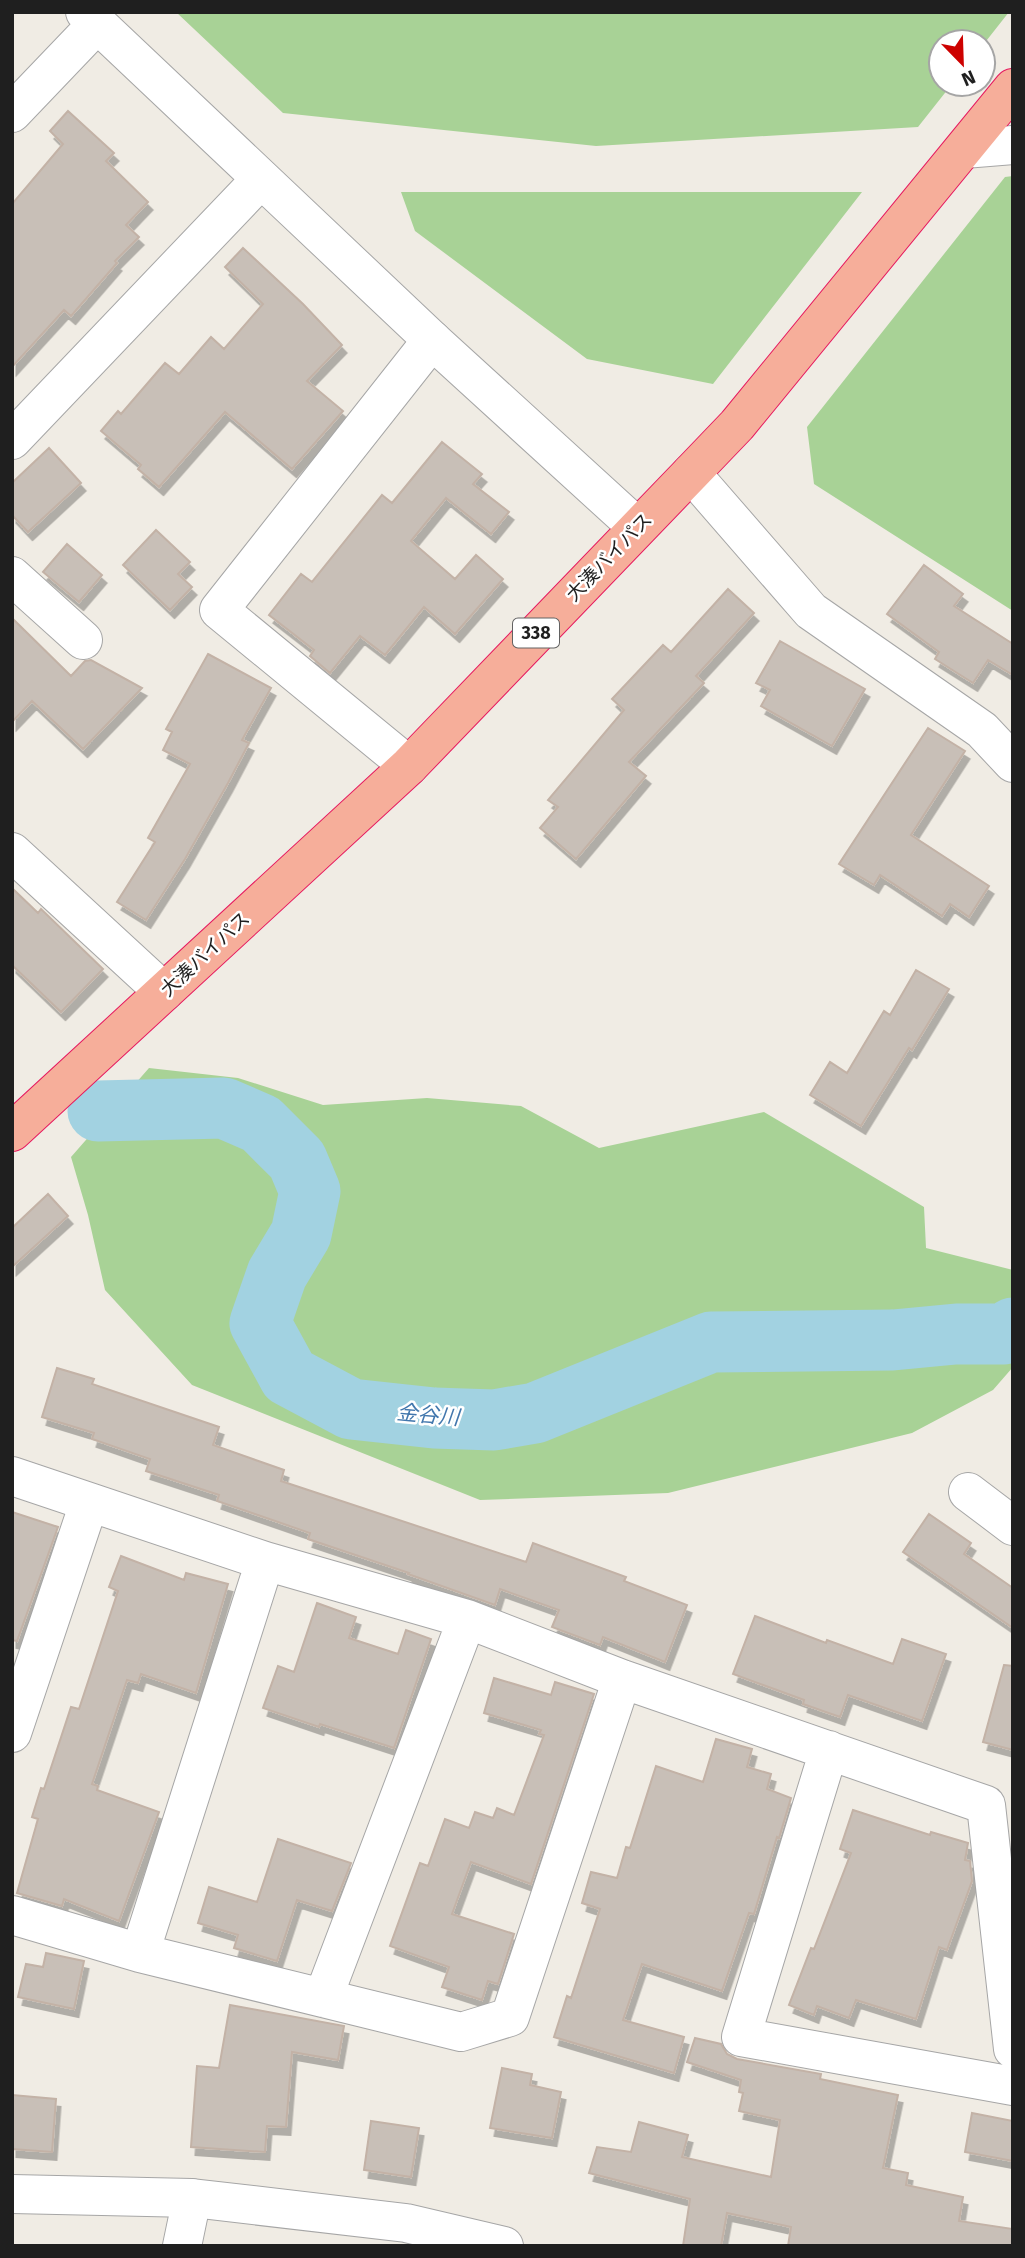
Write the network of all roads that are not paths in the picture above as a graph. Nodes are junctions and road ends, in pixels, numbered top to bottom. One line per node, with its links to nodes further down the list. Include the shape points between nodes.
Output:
1 (91, 18): 3 (street); 6 (street)
2 (1013, 88): 5 (highway, 大湊バイパス / 338)
3 (12, 113)
4 (1013, 145): 5 (street)
5 (964, 149): 9 (highway, 大湊バイパス / 338, via 737,425)
6 (261, 179): 7 (street); 8 (street)
7 (432, 340): 10 (street); 14 (street, via 219,610)
8 (12, 440)
9 (691, 473): 10 (highway, 大湊バイパス / 338); 13 (street, via 811,611 982,730)
10 (637, 527): 14 (highway, 大湊バイパス / 338)
11 (12, 576): 12 (street)
12 (83, 640)
13 (1013, 763)
14 (409, 766): 16 (highway, 大湊バイパス / 338)
15 (12, 852): 16 (street)
16 (164, 992): 17 (highway, 大湊バイパス / 338)
17 (12, 1132)
18 (12, 1476): 20 (street)
19 (968, 1492): 21 (street)
20 (89, 1503): 22 (street); 25 (street)
21 (1013, 1525)
22 (264, 1562): 23 (street); 28 (street)
23 (467, 1619): 24 (street); 29 (street)
24 (622, 1679): 26 (street); 29 (street, via 510,2017 461,2032)
25 (12, 1733)
26 (829, 1751): 30 (street, via 986,1805); 31 (street, via 741,2037)
27 (12, 1915): 28 (street)
28 (140, 1953): 29 (street)
29 (323, 1998)
30 (1013, 2049)
31 (1013, 2086)
32 (12, 2194): 33 (street)
33 (192, 2198): 34 (street); 35 (street, via 406,2223)
34 (182, 2246)
35 (504, 2246)

